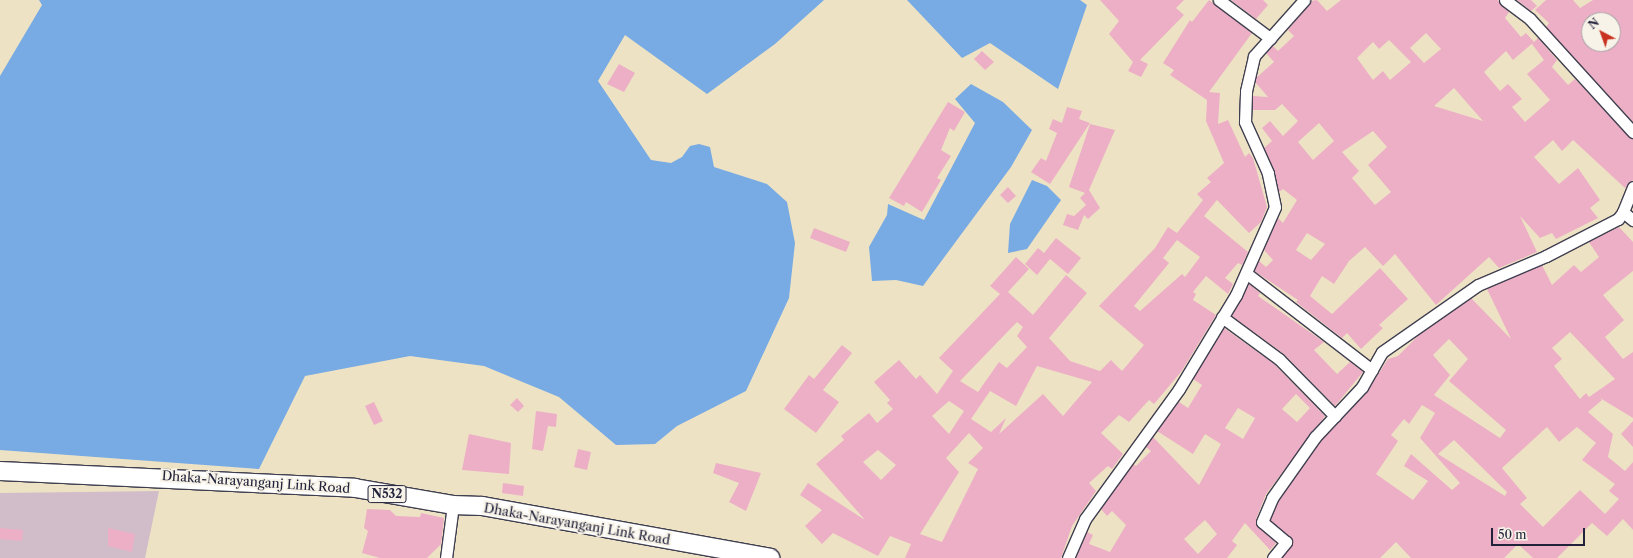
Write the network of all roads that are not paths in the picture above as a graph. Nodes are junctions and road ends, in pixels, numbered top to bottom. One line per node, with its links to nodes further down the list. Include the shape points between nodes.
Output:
1 (1219, 0): 4 (street)
2 (1304, 0): 4 (street)
3 (1505, 0): 5 (street, via 1530,19)
4 (1270, 38): 9 (street, via 1254,56 1246,91 1245,122 1268,173 1275,207)
5 (1633, 132)
6 (1633, 187): 7 (street)
7 (1623, 212): 8 (street); 11 (street, via 1618,219 1478,285 1382,352)
8 (1633, 220)
9 (1246, 273): 10 (street); 11 (street)
10 (1222, 317): 12 (street, via 1279,359); 17 (street, via 1179,390 1085,519)
11 (1372, 370): 12 (street, via 1362,387)
12 (1335, 416): 18 (street, via 1272,498 1262,522 1286,542)
13 (0, 471): 14 (highway, Dhaka-Narayanganj Link Road / N532, via 355,488)
14 (453, 505): 15 (street); 16 (highway, Dhaka-Narayanganj Link Road / N532, via 482,506)
15 (446, 558)
16 (770, 558)
17 (1068, 558)
18 (1273, 558)

